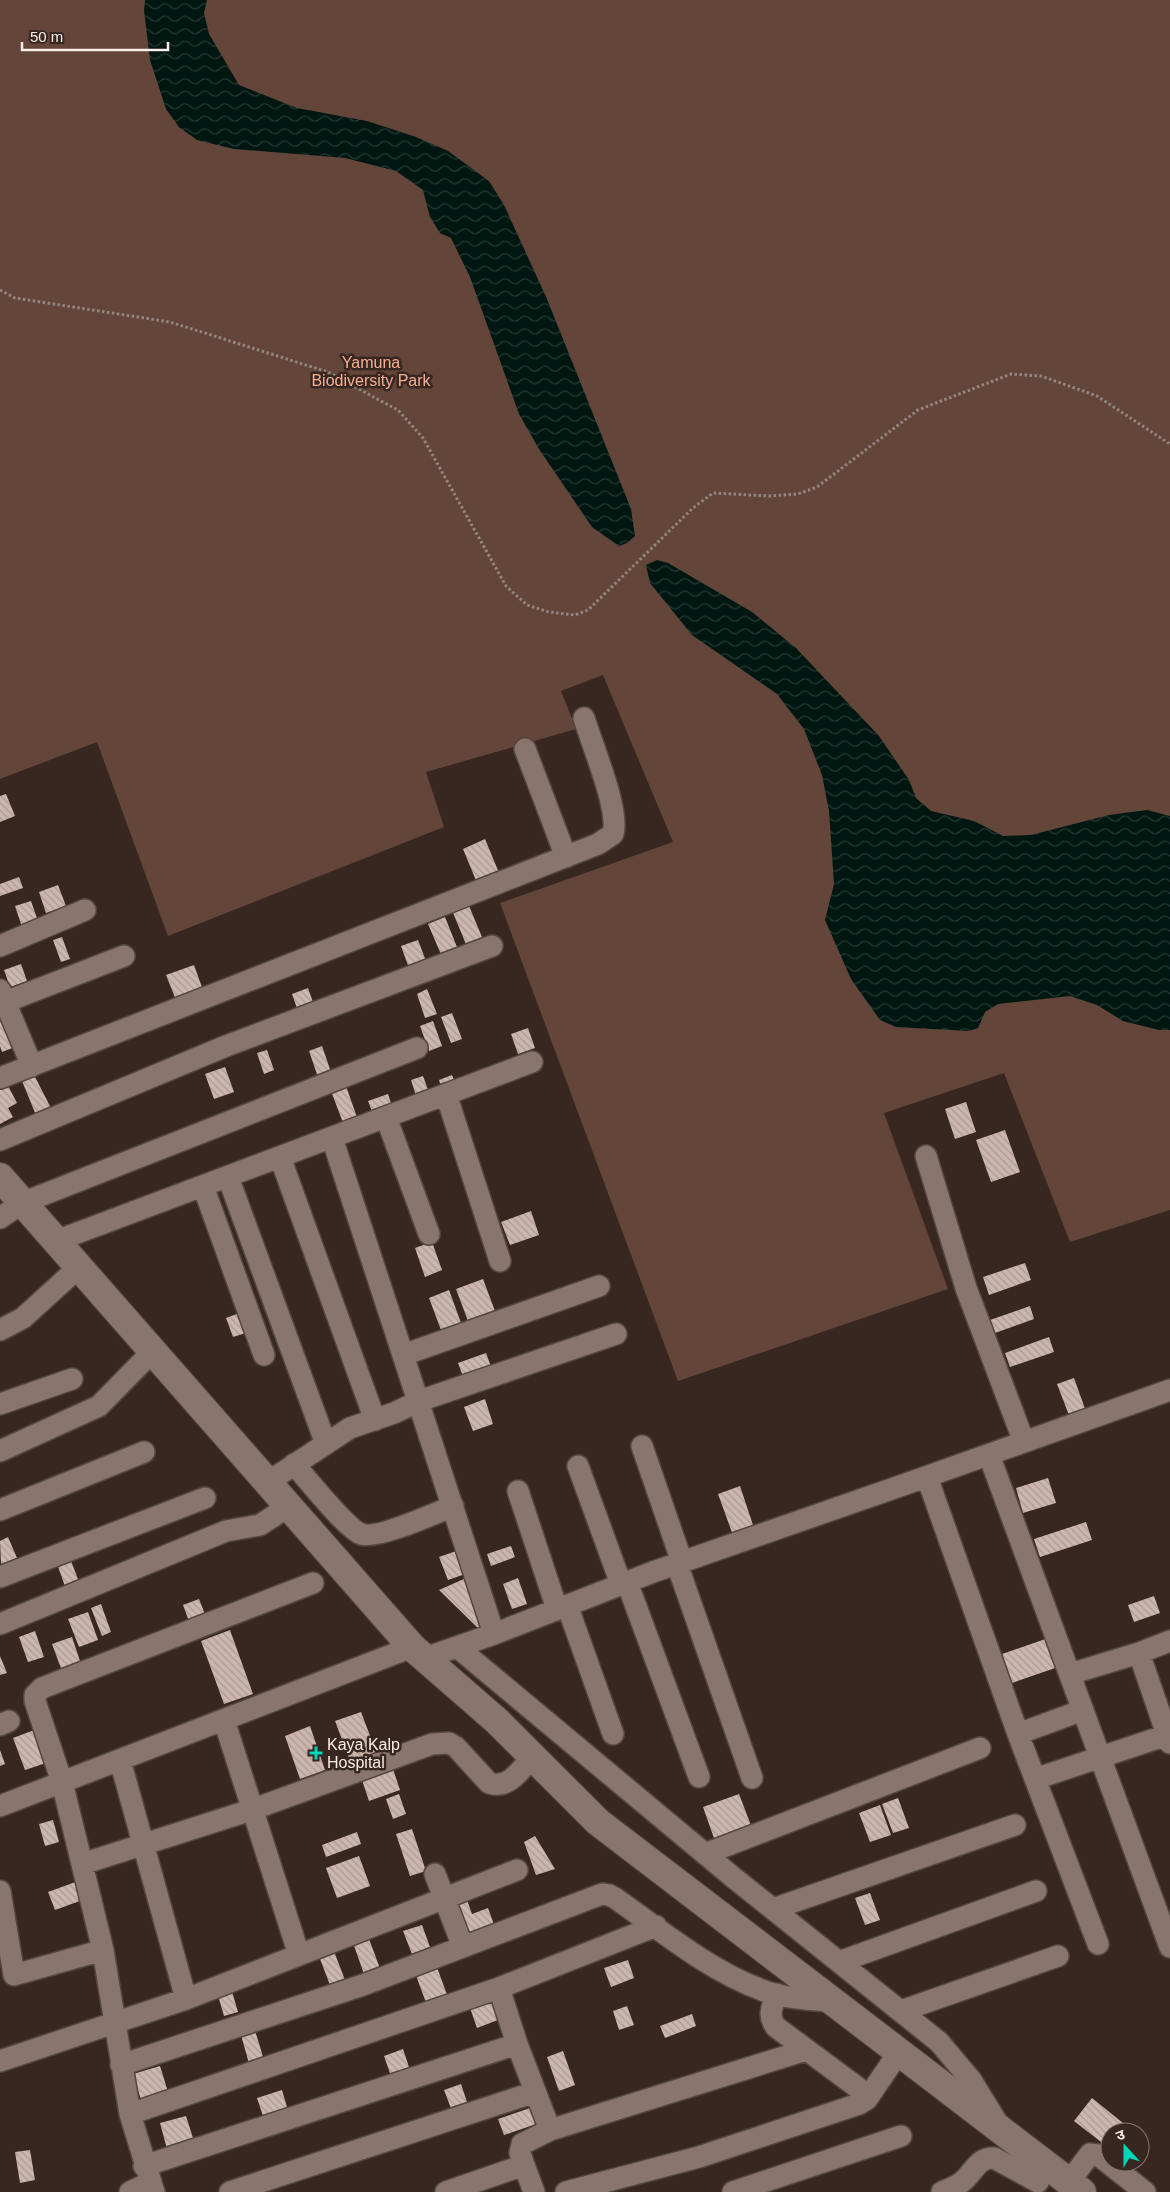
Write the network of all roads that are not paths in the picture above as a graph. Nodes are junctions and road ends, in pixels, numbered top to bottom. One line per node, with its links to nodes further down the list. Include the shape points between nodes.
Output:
1 (584, 718): 3 (street, via 615,826 613,834 598,844)
2 (525, 750): 3 (street)
3 (566, 857): 11 (street)
4 (85, 910): 5 (street)
5 (0, 946)
6 (492, 946): 16 (street, via 226,1046)
7 (124, 956): 8 (street)
8 (2, 998): 11 (street)
9 (417, 1048): 22 (street)
10 (532, 1062): 13 (street)
11 (32, 1066): 12 (street)
12 (0, 1078)
13 (446, 1094): 14 (street); 26 (street)
14 (386, 1117): 15 (street); 24 (street)
15 (332, 1138): 18 (street); 33 (street)
16 (0, 1140)
17 (926, 1156): 39 (street, via 966,1288)
18 (280, 1157): 20 (street); 38 (street)
19 (0, 1177): 22 (street)
20 (228, 1177): 21 (street); 40 (street)
21 (203, 1186): 25 (street); 32 (street)
22 (22, 1203): 23 (street); 25 (street)
23 (0, 1218)
24 (429, 1234)
25 (56, 1241): 27 (street)
26 (500, 1261)
27 (79, 1267): 29 (street); 31 (street)
28 (599, 1286): 33 (street)
29 (13, 1324)
30 (616, 1334): 36 (street)
31 (153, 1352): 42 (street, via 102,1404); 48 (street)
32 (264, 1355)
33 (403, 1355): 36 (street)
34 (72, 1379): 37 (street)
35 (1170, 1390): 39 (street)
36 (419, 1401): 38 (street); 52 (street)
37 (0, 1404)
38 (375, 1420): 40 (street, via 350,1428)
39 (1024, 1442): 44 (street)
40 (326, 1444): 45 (street)
41 (642, 1446): 54 (street)
42 (0, 1452)
43 (144, 1452): 53 (street)
44 (990, 1455): 47 (street); 65 (street)
45 (294, 1464): 48 (street); 52 (street, via 344,1520 361,1534 389,1531)
46 (578, 1466): 57 (street)
47 (927, 1477): 54 (street); 69 (street)
48 (268, 1482): 51 (street)
49 (518, 1491): 58 (street)
50 (205, 1498): 55 (street)
51 (289, 1506): 59 (street, via 260,1525 226,1531); 63 (street)
52 (453, 1506): 60 (street)
53 (0, 1510)
54 (679, 1563): 57 (street); 76 (street)
55 (0, 1577)
56 (313, 1583): 78 (street, via 38,1690 35,1701)
57 (624, 1583): 58 (street); 75 (street)
58 (562, 1607): 60 (street); 68 (street)
59 (0, 1624)
60 (494, 1634): 62 (street)
61 (1170, 1641): 64 (street)
62 (457, 1647): 63 (street); 83 (street)
63 (419, 1652): 67 (street); 72 (street)
64 (1139, 1653): 65 (street); 70 (street)
65 (1070, 1674): 66 (street)
66 (1083, 1710): 69 (street); 73 (street)
67 (224, 1720): 74 (street); 80 (street)
68 (613, 1734)
69 (1018, 1734): 77 (street)
70 (1169, 1739): 73 (street)
71 (980, 1748): 83 (street)
72 (533, 1756): 80 (street, via 507,1783 497,1786 489,1783 456,1747 437,1743); 102 (street, via 598,1822)
73 (1101, 1758): 77 (street); 94 (street)
74 (120, 1760): 78 (street); 82 (street)
75 (700, 1777)
76 (752, 1778)
77 (1035, 1779): 92 (street)
78 (62, 1782): 79 (street); 84 (street)
79 (0, 1806)
80 (254, 1809): 82 (street); 96 (street)
81 (1015, 1825): 90 (street)
82 (143, 1844): 84 (street); 101 (street)
83 (705, 1854): 90 (street)
84 (82, 1864): 95 (street)
85 (517, 1870): 89 (street)
86 (435, 1874): 89 (street)
87 (0, 1891): 95 (street, via 14,1975)
88 (1036, 1891): 98 (street)
89 (444, 1898): 93 (street); 96 (street)
90 (773, 1909): 98 (street)
91 (643, 1931): 93 (street, via 609,1894); 99 (street); 100 (street, via 718,1970)
92 (1098, 1944)
93 (463, 1947): 109 (street, via 363,1985)
94 (1170, 1947)
95 (102, 1950): 104 (street)
96 (300, 1955): 101 (street)
97 (1058, 1956): 103 (street)
98 (839, 1962): 103 (street)
99 (499, 1988): 105 (street); 112 (street)
100 (777, 1994): 102 (street); 106 (street, via 771,2020)
101 (186, 1999): 104 (street)
102 (834, 2002): 107 (street)
103 (901, 2011): 114 (street, via 958,2062)
104 (114, 2024): 108 (street); 109 (street)
105 (517, 2044): 110 (street); 117 (street)
106 (806, 2050): 111 (street); 113 (street)
107 (899, 2052): 111 (street); 114 (street)
108 (0, 2061)
109 (121, 2065): 112 (street)
110 (536, 2092): 113 (street); 120 (street)
111 (867, 2099): 123 (street, via 699,2157)
112 (130, 2114): 117 (street)
113 (550, 2130): 116 (street, via 522,2144 520,2153)
114 (1002, 2130): 118 (street)
115 (901, 2136): 124 (street)
116 (524, 2165): 121 (street); 122 (street)
117 (150, 2180): 119 (street)
118 (1054, 2183): 125 (street, via 987,2157 966,2178); 126 (street, via 1090,2154 1098,2155)
119 (130, 2192)
120 (230, 2192)
121 (446, 2192)
122 (534, 2192)
123 (566, 2192)
124 (733, 2192)
125 (942, 2192)
126 (1145, 2192)

